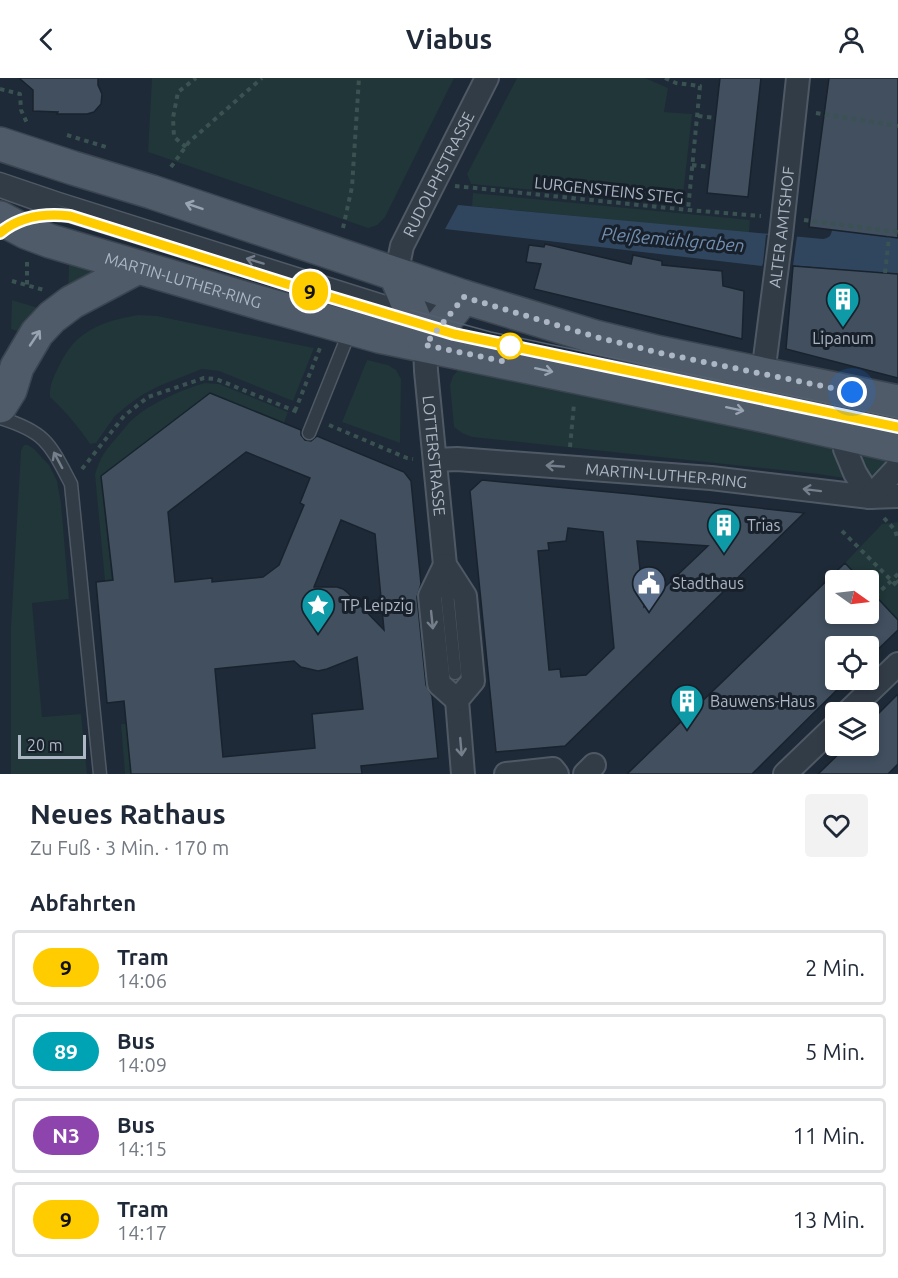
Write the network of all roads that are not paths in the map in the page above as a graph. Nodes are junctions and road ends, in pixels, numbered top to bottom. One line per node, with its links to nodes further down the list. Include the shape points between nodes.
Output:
1 (487, 78): 10 (street, RUDOLPHSTRASSE, via 402,246)
2 (798, 78): 14 (street, ALTER AMTSHOF, via 789,224 778,265)
3 (12, 143): 10 (main road, one-way to 3, via 73,168)
4 (0, 179): 6 (lane)
5 (0, 191): 7 (lane)
6 (69, 203): 7 (lane, via 49,199); 12 (lane, one-way to 6)
7 (13, 215): 8 (lane); 8 (lane); 9 (main road, MARTIN-LUTHER-RING, via 26,232)
8 (70, 216): 12 (lane)
9 (138, 267): 13 (main road, MARTIN-LUTHER-RING); 16 (main road, one-way to 9, via 17,366 52,317)
10 (396, 275): 11 (main road); 12 (main road)
11 (464, 297): 12 (main road); 14 (main road, via 596,337)
12 (418, 326): 13 (main road, MARTIN-LUTHER-RING); 19 (main road, MARTIN-LUTHER-RING, one-way to 19); 21 (street, LOTTERSTRASSE)
13 (351, 328): 18 (lane)
14 (763, 374): 15 (main road)
15 (898, 402)
16 (0, 406)
17 (0, 418): 31 (lane, one-way to 17, via 71,484 42,437)
18 (309, 433)
19 (845, 433): 20 (main road, MARTIN-LUTHER-RING); 24 (street, via 845,449)
20 (898, 446)
21 (435, 460): 24 (street, MARTIN-LUTHER-RING, one-way to 21, via 711,478); 25 (street, LOTTERSTRASSE)
22 (898, 467): 24 (street)
23 (898, 496): 24 (street, MARTIN-LUTHER-RING)
24 (870, 497)
25 (445, 565): 27 (lane); 28 (street, one-way to 28, via 430,596 439,684); 28 (street, LOTTERSTRASSE, via 465,596 473,681)
26 (898, 664): 29 (street)
27 (455, 673)
28 (457, 700): 32 (street, one-way to 32)
29 (858, 702)
30 (825, 736): 35 (street)
31 (100, 774)
32 (463, 774)
33 (506, 774): 34 (street, via 553,769)
34 (557, 774)
35 (785, 774)

